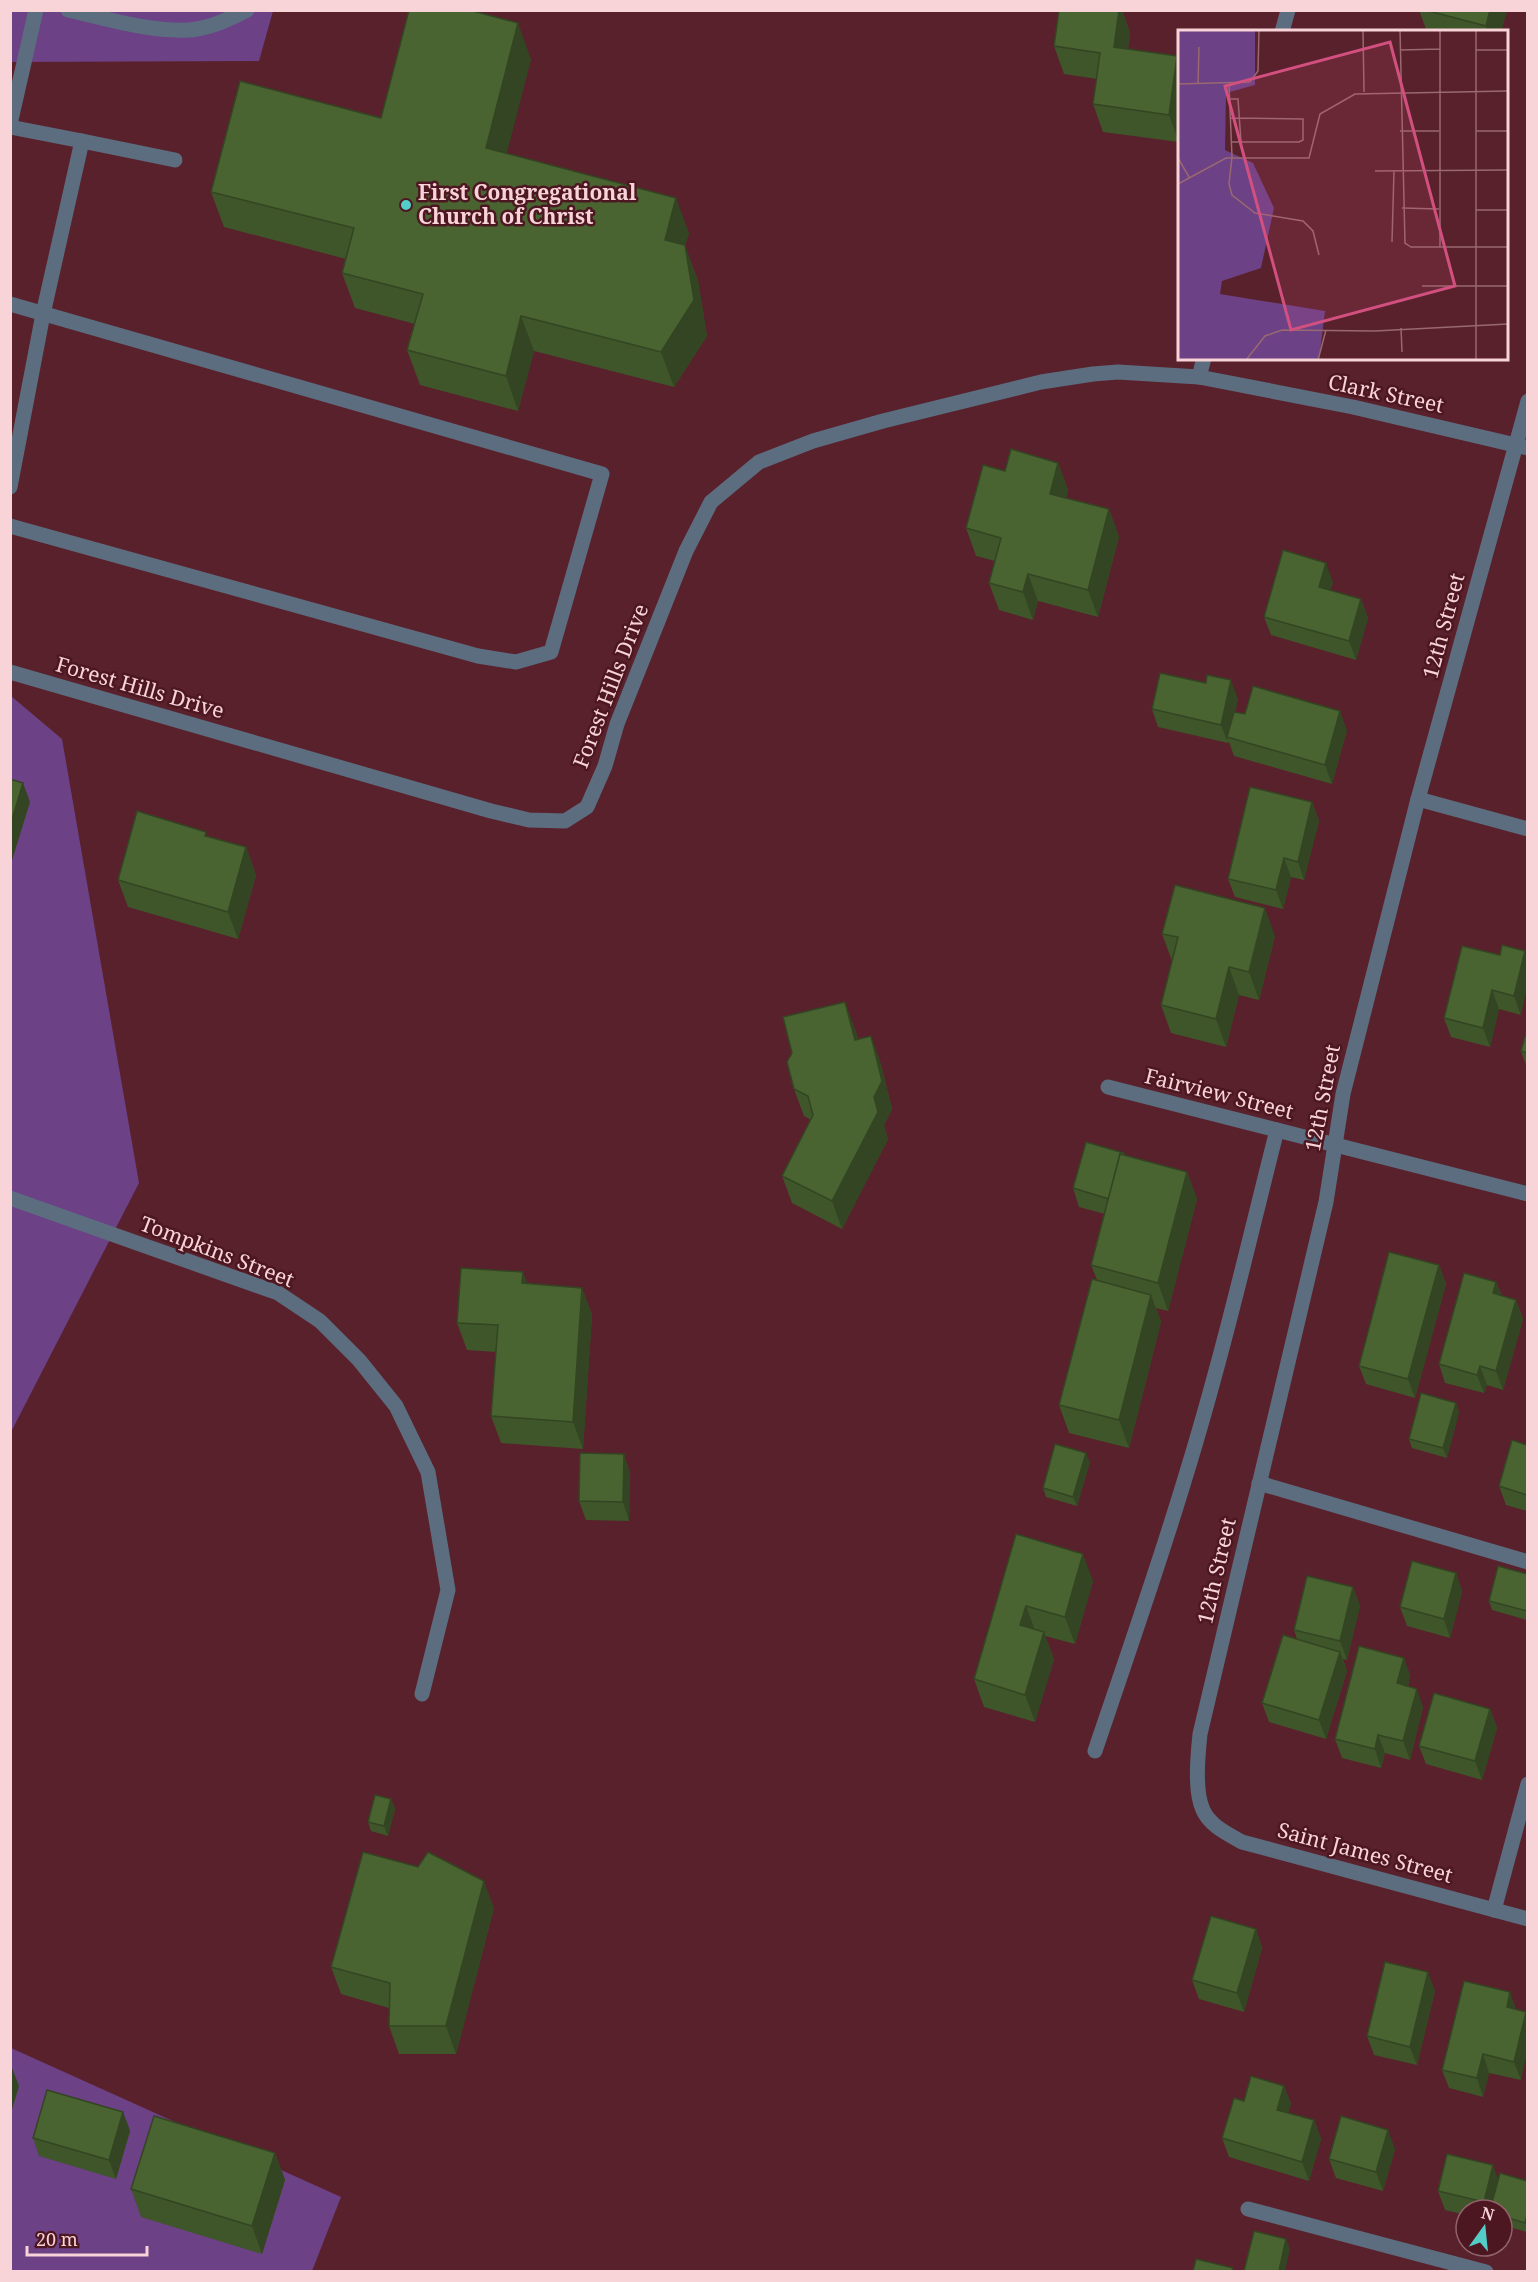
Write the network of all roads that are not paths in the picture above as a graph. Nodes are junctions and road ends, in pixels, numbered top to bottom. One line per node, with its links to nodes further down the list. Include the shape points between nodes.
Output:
1 (36, 10): 6 (street)
2 (68, 10): 3 (street, via 154,28 191,30)
3 (247, 10)
4 (1287, 10): 5 (street)
5 (1282, 30)
6 (10, 126): 7 (street)
7 (82, 141): 8 (street); 10 (street)
8 (175, 160)
9 (10, 304): 10 (street)
10 (43, 314): 15 (street); 16 (street, via 602,474 551,652 516,662 478,656)
11 (1203, 360): 12 (street)
12 (1199, 377): 14 (street, Clark Street); 17 (street, Forest Hills Drive, via 1118,372 1041,382 883,421 759,462 711,502 686,551 587,807 565,821 529,820 490,811)
13 (1527, 401): 14 (street, 12th Street)
14 (1522, 446): 18 (street, 12th Street)
15 (10, 487)
16 (10, 526)
17 (10, 672)
18 (1418, 799): 19 (street); 22 (street, 12th Street, via 1343,1094)
19 (1527, 829)
20 (1108, 1088): 21 (street, Fairview Street)
21 (1277, 1130): 22 (street, Fairview Street); 28 (street, 12th Street, via 1200,1428)
22 (1335, 1145): 23 (street, Fairview Street); 25 (street, 12th Street, via 1326,1202)
23 (1527, 1194)
24 (10, 1198): 27 (street, Tompkins Street, via 278,1293 320,1321 359,1360 396,1406 428,1472 448,1590)
25 (1259, 1483): 26 (street); 30 (street, 12th Street, via 1200,1734 1199,1791)
26 (1527, 1562)
27 (422, 1695)
28 (1095, 1751)
29 (1527, 1784): 31 (street)
30 (1203, 1810): 31 (street, Saint James Street, via 1220,1830 1242,1842)
31 (1494, 1910): 32 (street, Saint James Street)
32 (1527, 1919)
33 (1248, 2209): 34 (street)
34 (1486, 2271)

